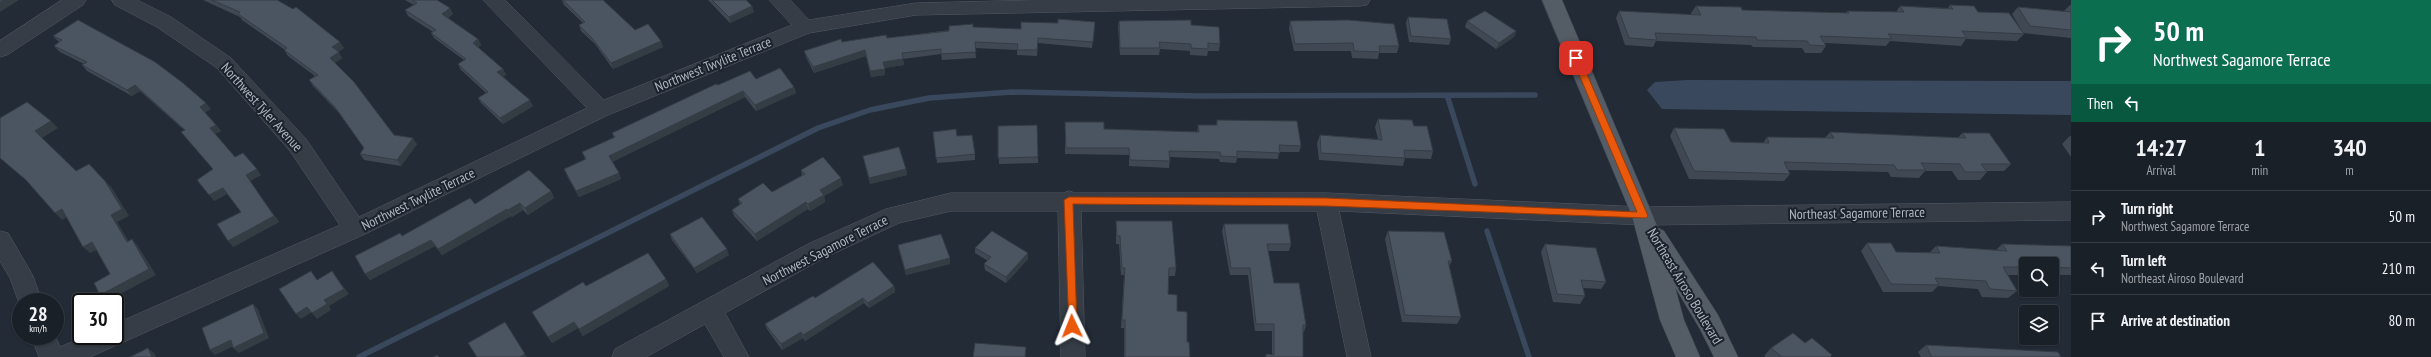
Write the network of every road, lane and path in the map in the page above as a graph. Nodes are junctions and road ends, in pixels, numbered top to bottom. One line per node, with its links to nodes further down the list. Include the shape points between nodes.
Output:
1 (76, 0): 9 (street)
2 (122, 0): 15 (street, Northwest Tyler Avenue, via 164,22 224,63 298,145)
3 (493, 0): 10 (street)
4 (779, 0): 8 (street)
5 (1360, 0): 7 (street, Northwest Twylite Terrace)
6 (1552, 0): 14 (main road, Northeast Airoso Boulevard)
7 (1318, 1): 8 (street, Northwest Twylite Terrace, via 916,9)
8 (805, 27): 10 (street, Northwest Twylite Terrace)
9 (0, 50)
10 (601, 110): 15 (street, Northwest Twylite Terrace)
11 (1069, 200): 12 (street, Northwest Sagamore Terrace); 18 (street, Northwest Sagamore Terrace, via 951,202 894,215 816,251); 26 (street)
12 (1326, 202): 14 (street, Northwest Sagamore Terrace); 27 (street)
13 (2071, 210): 14 (street, Northeast Sagamore Terrace)
14 (1643, 216): 28 (main road, Northeast Airoso Boulevard, via 1672,320); 29 (main road, Northeast Airoso Boulevard, via 1709,322)
15 (355, 229): 19 (street, Northwest Twylite Terrace)
16 (0, 240): 17 (street, via 21,276)
17 (27, 293)
18 (710, 310): 24 (street, Northwest Sagamore Terrace); 25 (street)
19 (124, 331)
20 (46, 345): 22 (street)
21 (91, 345): 23 (street)
22 (51, 357)
23 (64, 357)
24 (624, 357)
25 (737, 357)
26 (1073, 357)
27 (1359, 357)
28 (1688, 357)
29 (1726, 357)

